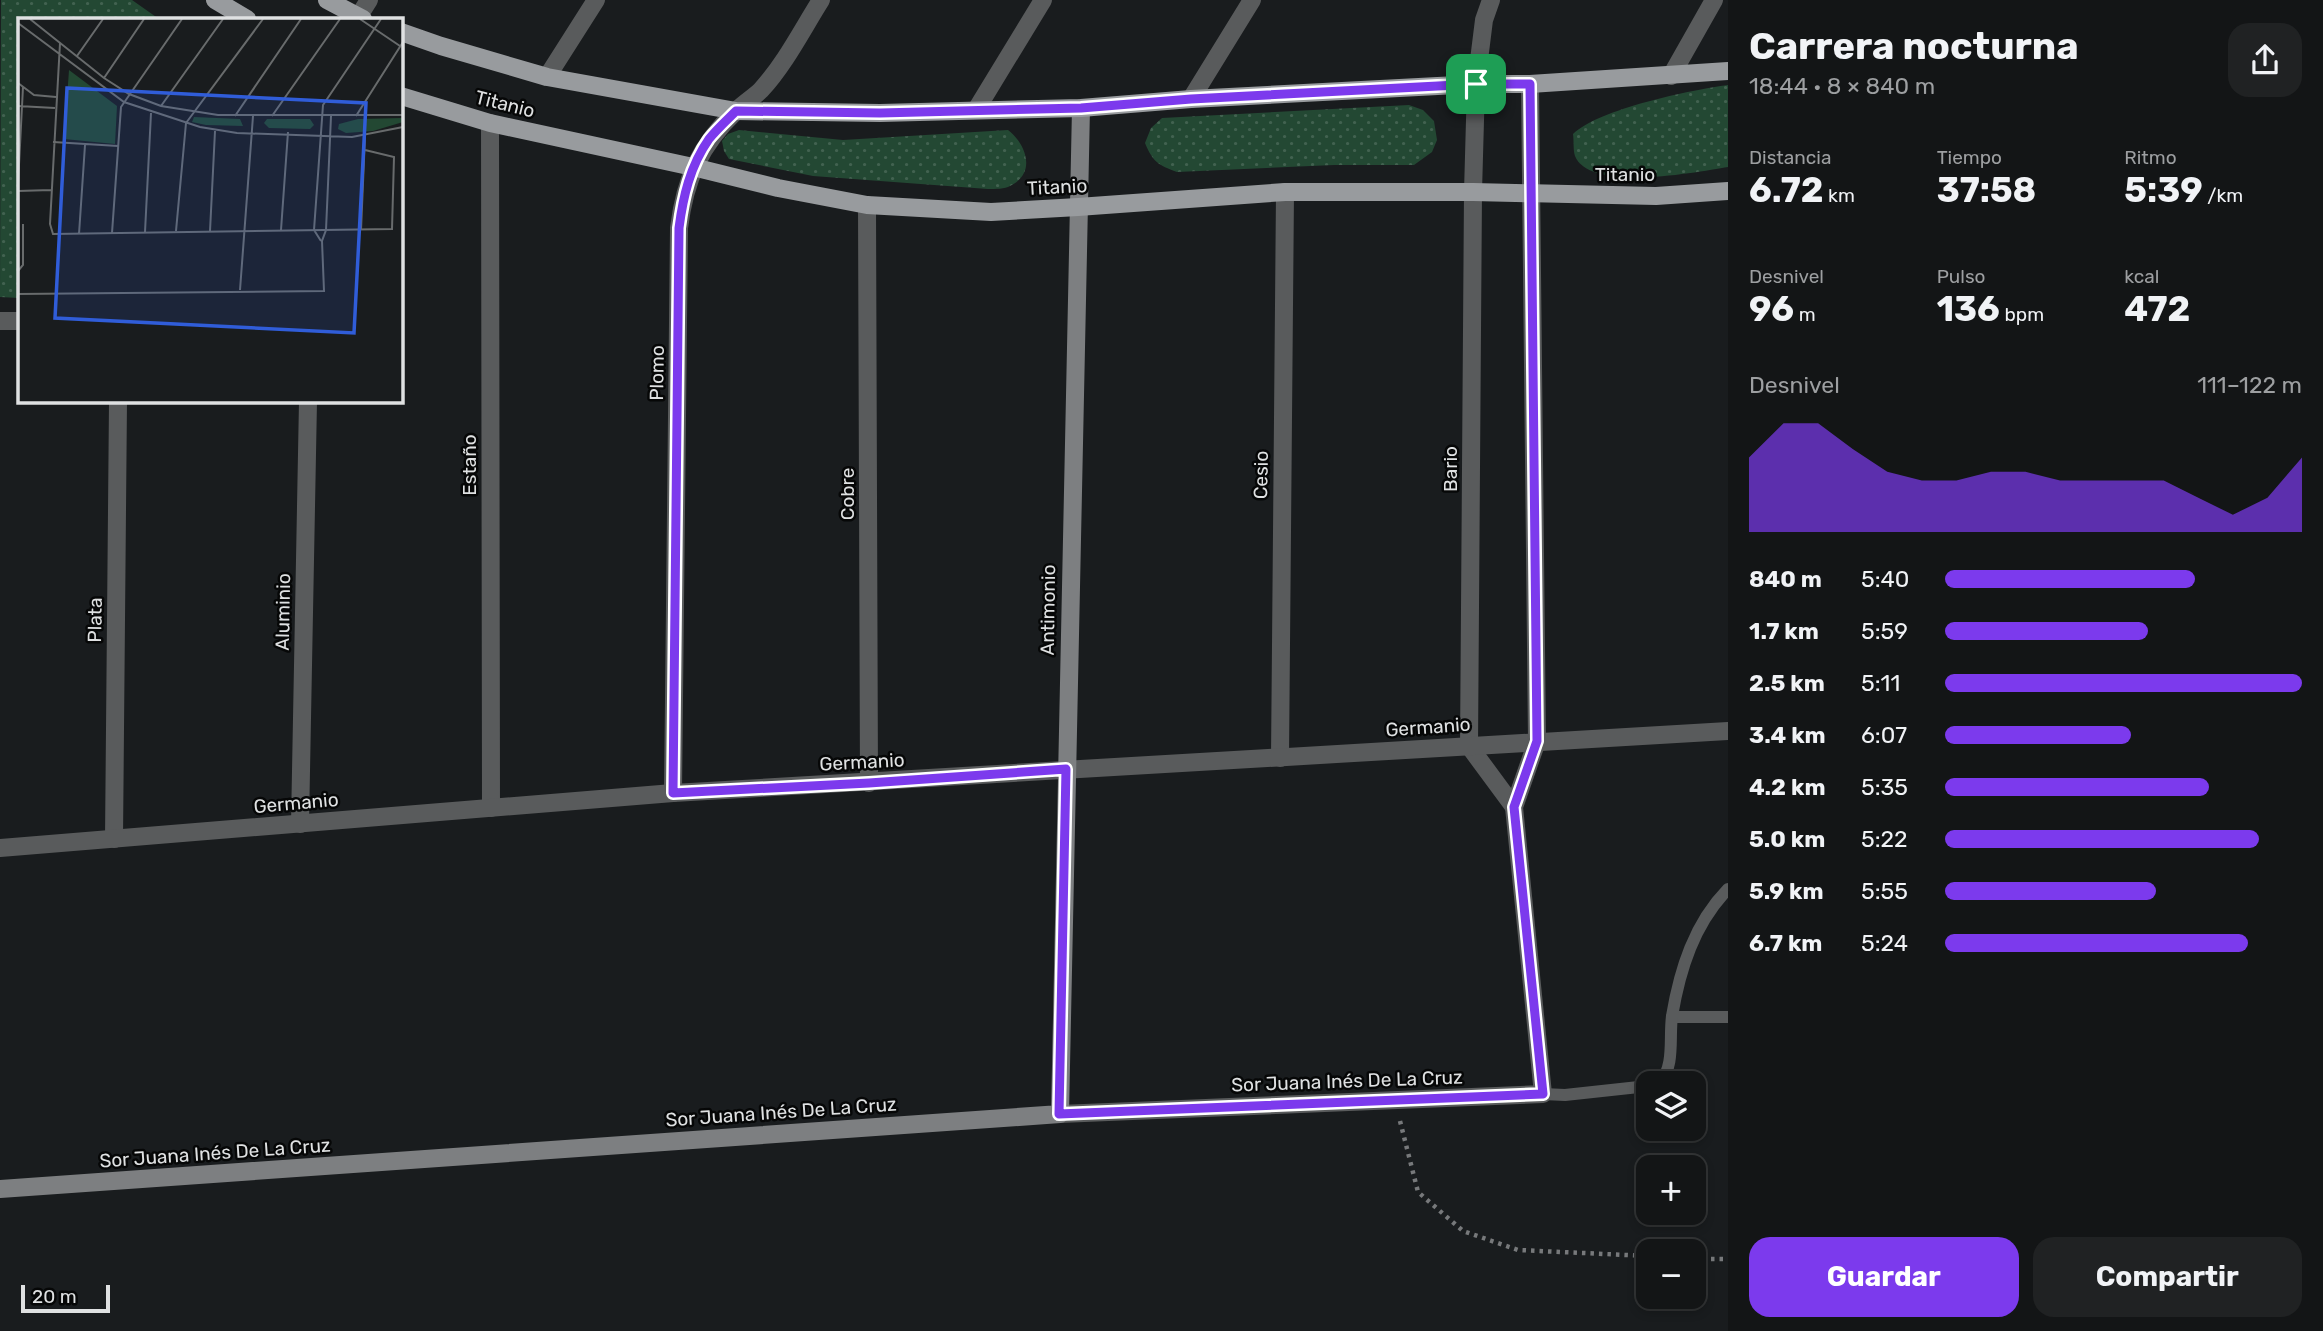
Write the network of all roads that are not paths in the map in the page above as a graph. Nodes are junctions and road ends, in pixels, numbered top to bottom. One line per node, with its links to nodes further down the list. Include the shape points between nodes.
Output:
1 (215, 0): 10 (main road)
2 (327, 0): 11 (main road)
3 (369, 0): 12 (street)
4 (596, 0): 16 (street)
5 (821, 0): 23 (street, Plomo, via 778,68)
6 (1043, 0): 22 (street)
7 (1252, 0): 20 (street)
8 (1491, 0): 17 (street)
9 (1714, 0): 15 (street)
10 (245, 18)
11 (358, 18)
12 (360, 18)
13 (402, 32): 16 (main road, Titanio)
14 (1728, 71): 15 (main road, Titanio)
15 (1671, 76): 18 (main road, Titanio)
16 (547, 77): 23 (main road, Titanio)
17 (1476, 84): 18 (main road, Titanio); 20 (main road, Titanio); 28 (street, Bario)
18 (1530, 84): 29 (street)
19 (402, 96): 24 (main road, Titanio)
20 (1191, 99): 21 (main road, Titanio)
21 (1081, 108): 22 (main road, Titanio); 31 (street, Antimonio)
22 (976, 110): 23 (main road, Titanio)
23 (736, 111): 25 (street, Plomo, via 709,139)
24 (490, 123): 25 (main road, Titanio); 44 (street, Estaño)
25 (693, 167): 30 (main road, Titanio); 42 (street, Plomo, via 679,228)
26 (1728, 191): 29 (main road, Titanio, via 1657,196)
27 (1285, 192): 28 (main road, Titanio); 31 (main road, Titanio); 39 (street, Cesio)
28 (1473, 192): 29 (main road, Titanio); 38 (street, Bario)
29 (1531, 194): 37 (street)
30 (867, 205): 31 (main road, Titanio, via 991,212); 41 (street, Cobre)
31 (1078, 207): 40 (street, Antimonio)
32 (0, 321): 33 (street)
33 (18, 321)
34 (118, 402): 46 (street, Plata)
35 (308, 402): 45 (street, Aluminio)
36 (1728, 732): 37 (street, Germanio)
37 (1537, 741): 38 (street, Germanio); 43 (street)
38 (1469, 746): 39 (street, Germanio); 43 (street)
39 (1280, 758): 40 (street, Germanio)
40 (1066, 769): 41 (street, Germanio); 54 (street, Antimonio)
41 (869, 783): 42 (street, Germanio)
42 (673, 793): 44 (street, Germanio)
43 (1514, 807): 53 (street)
44 (491, 808): 45 (street, Germanio)
45 (300, 824): 46 (street, Germanio)
46 (114, 839): 47 (street, Germanio)
47 (0, 848)
48 (1728, 890): 49 (lane, via 1700,926 1685,958)
49 (1672, 1017): 50 (lane); 51 (lane)
50 (1728, 1017)
51 (1668, 1071)
52 (1636, 1087): 53 (lane, Sor Juana Inés De La Cruz)
53 (1543, 1094): 54 (street, Sor Juana Inés De La Cruz)
54 (1059, 1114): 55 (street, Sor Juana Inés De La Cruz)
55 (0, 1189)

